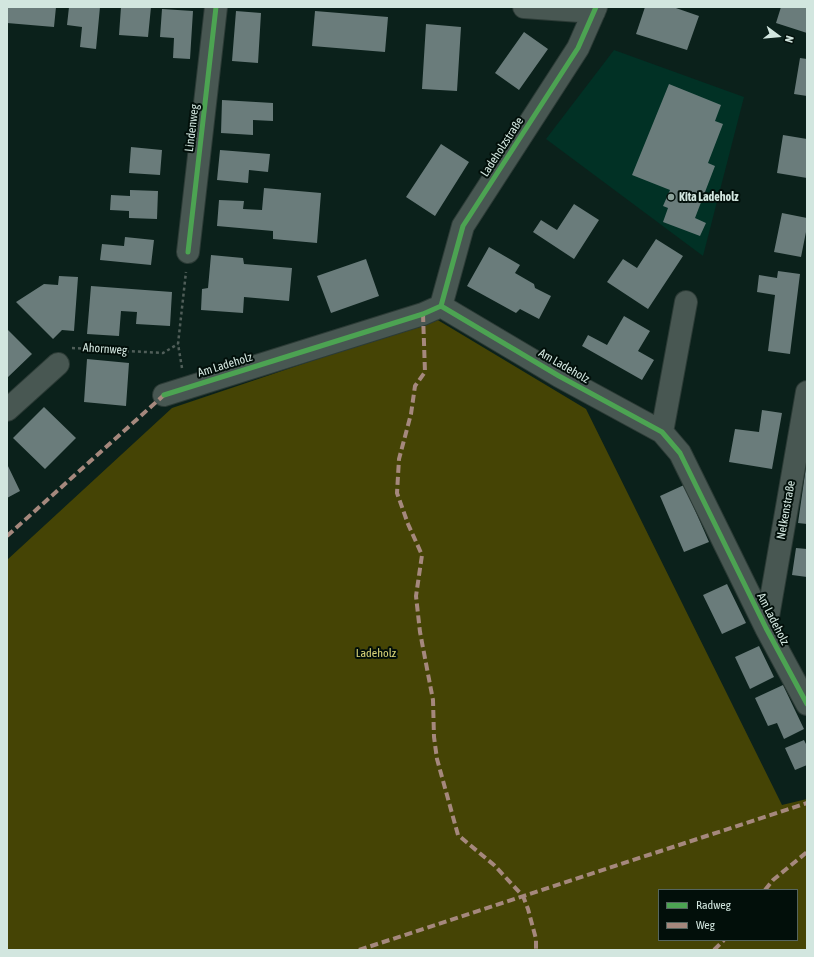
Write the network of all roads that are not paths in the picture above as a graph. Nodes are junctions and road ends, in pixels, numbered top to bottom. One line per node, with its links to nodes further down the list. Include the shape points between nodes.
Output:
1 (216, 7): 4 (street, Lindenweg)
2 (524, 7): 3 (street)
3 (595, 10): 6 (street, Ladeholzstraße, via 578,48 463,226)
4 (188, 252)
5 (686, 302): 11 (street)
6 (441, 306): 9 (street, Am Ladeholz, via 423,314); 11 (street, Am Ladeholz, via 559,376)
7 (58, 364): 10 (street)
8 (807, 392): 12 (street, Nelkenstraße)
9 (164, 395)
10 (7, 410)
11 (662, 432): 12 (street, Am Ladeholz, via 680,453)
12 (766, 628): 13 (street, Am Ladeholz)
13 (807, 704)

